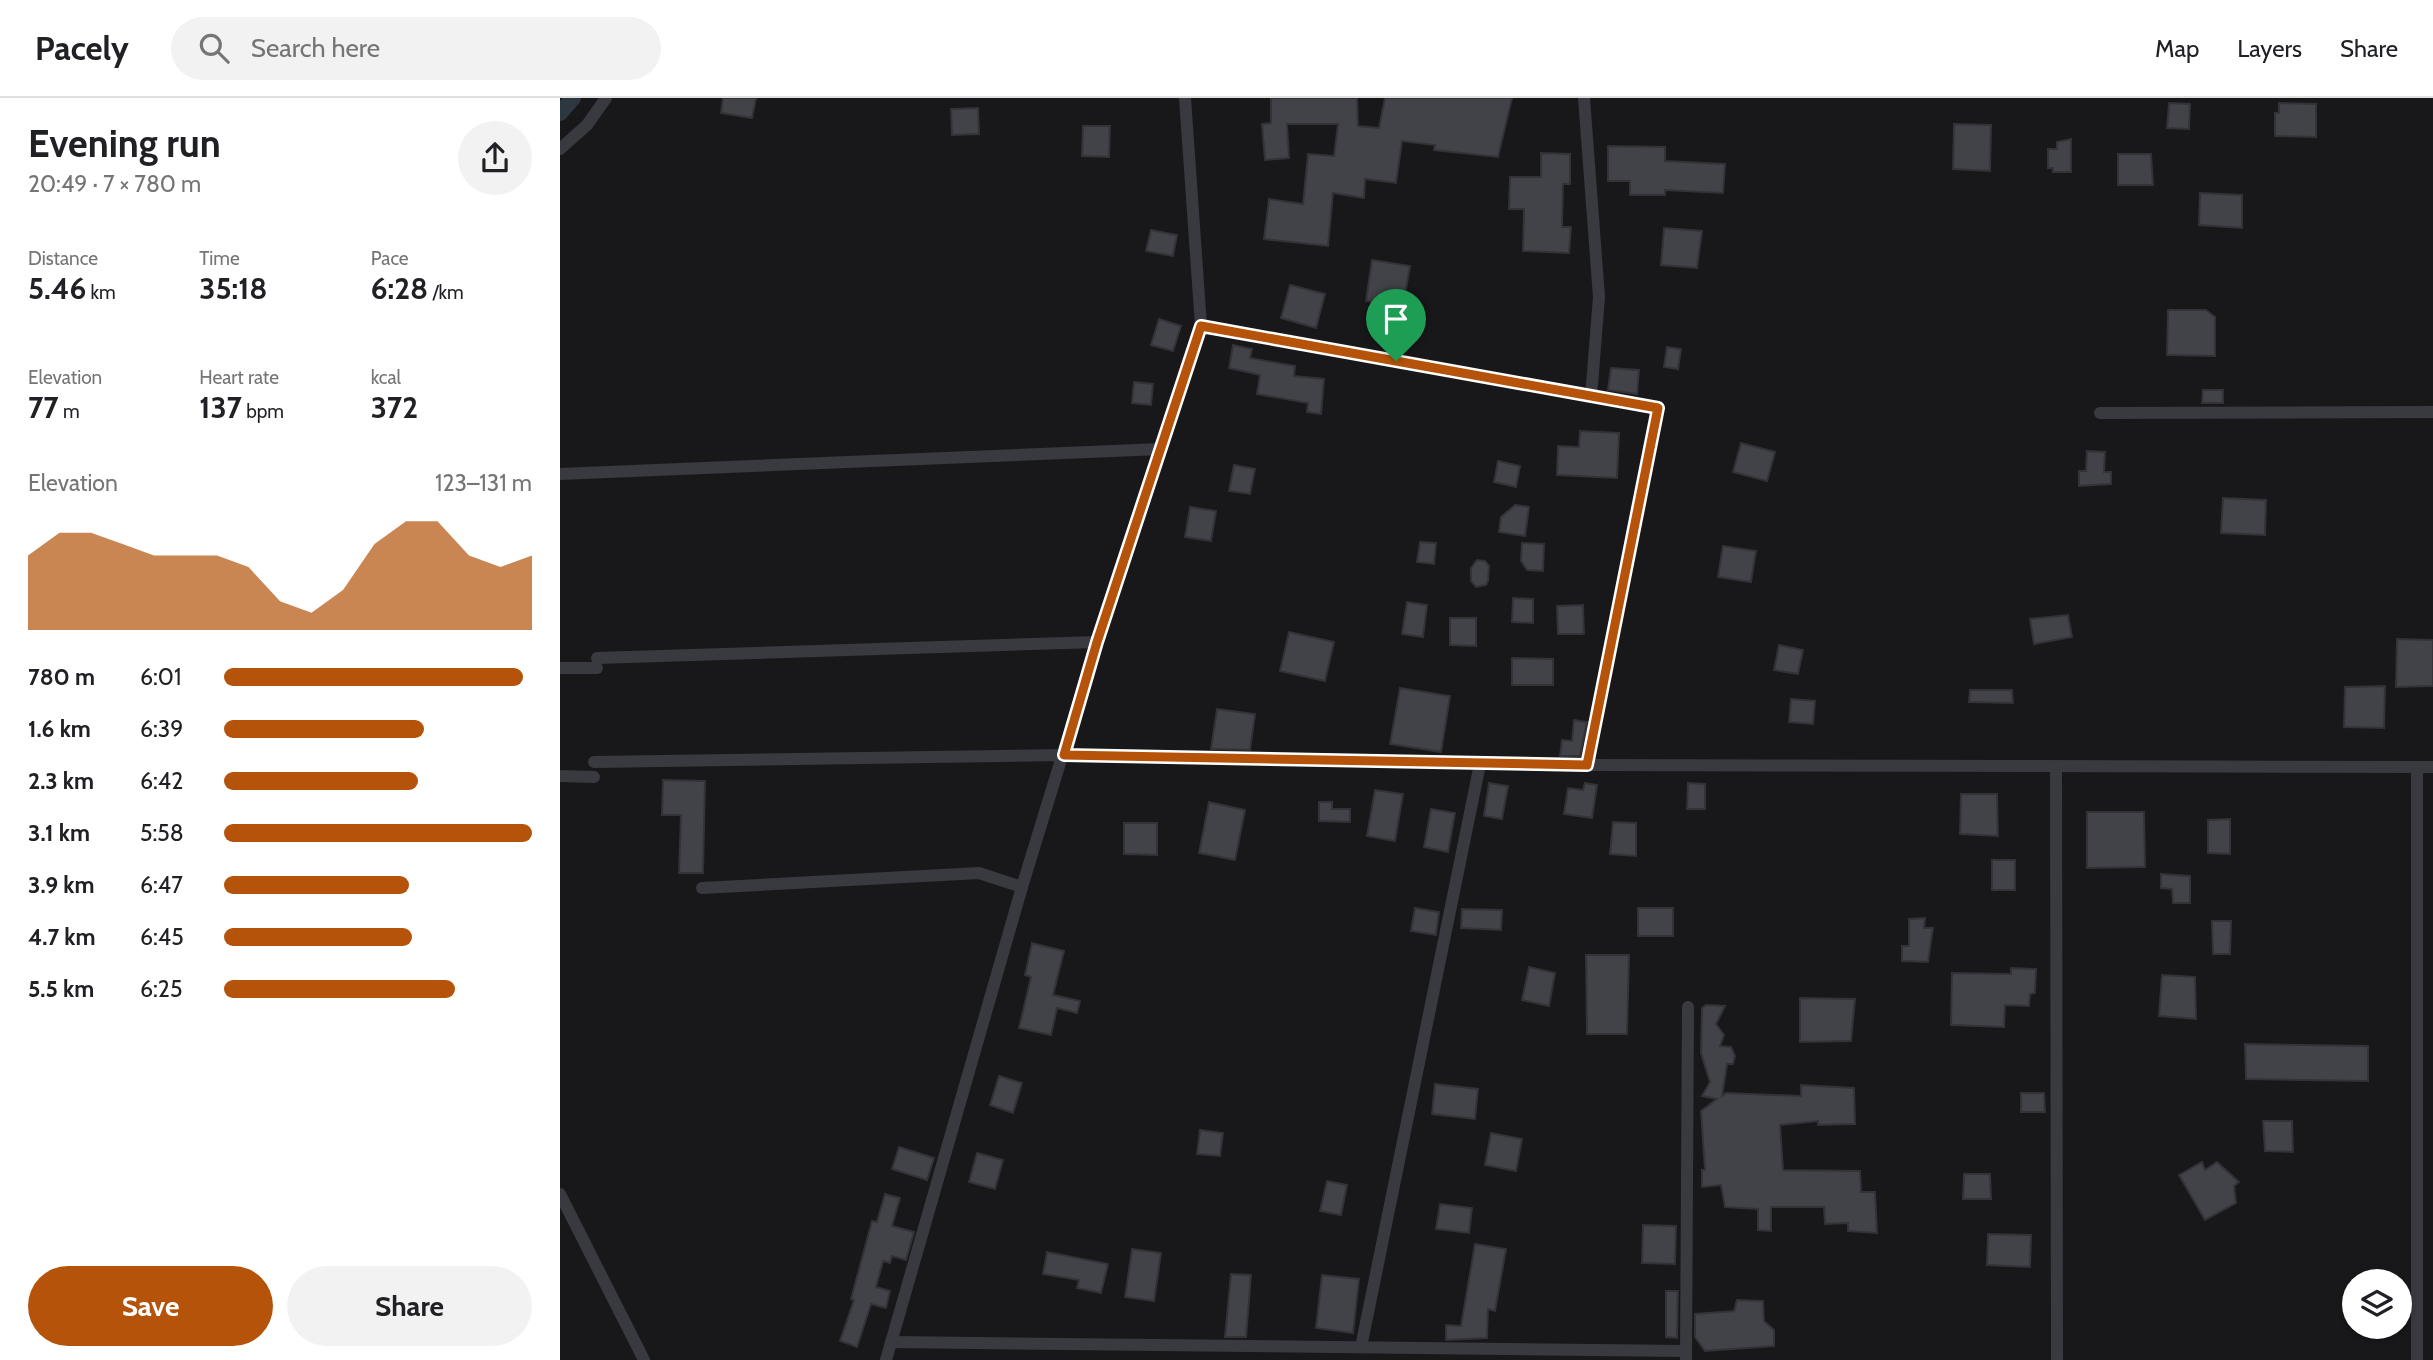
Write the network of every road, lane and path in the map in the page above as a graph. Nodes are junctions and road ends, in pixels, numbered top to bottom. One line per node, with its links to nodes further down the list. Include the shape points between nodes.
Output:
1 (606, 98): 4 (street, via 587,125)
2 (1185, 98): 5 (street)
3 (1584, 98): 6 (street, via 1599,297)
4 (560, 149)
5 (1201, 326): 6 (street); 9 (street)
6 (1591, 397): 16 (street, via 1658,408)
7 (2433, 412): 8 (street)
8 (2100, 413)
9 (1161, 449): 10 (street); 11 (street)
10 (560, 474)
11 (1097, 642): 12 (street); 13 (street)
12 (560, 668)
13 (1064, 755): 14 (street); 15 (street); 22 (street)
14 (594, 762)
15 (1480, 764): 16 (street); 27 (street)
16 (1587, 765): 17 (street)
17 (2056, 766): 18 (street); 31 (street)
18 (2417, 767): 19 (street); 32 (street)
19 (2433, 767)
20 (560, 776): 21 (street)
21 (594, 776)
22 (1021, 887): 23 (street, via 979,873); 26 (street)
23 (702, 888)
24 (1688, 1007): 28 (street)
25 (560, 1194): 29 (street)
26 (891, 1342): 27 (street); 30 (street)
27 (1361, 1347): 28 (street)
28 (1686, 1355)
29 (644, 1360)
30 (886, 1360)
31 (2057, 1360)
32 (2417, 1360)

